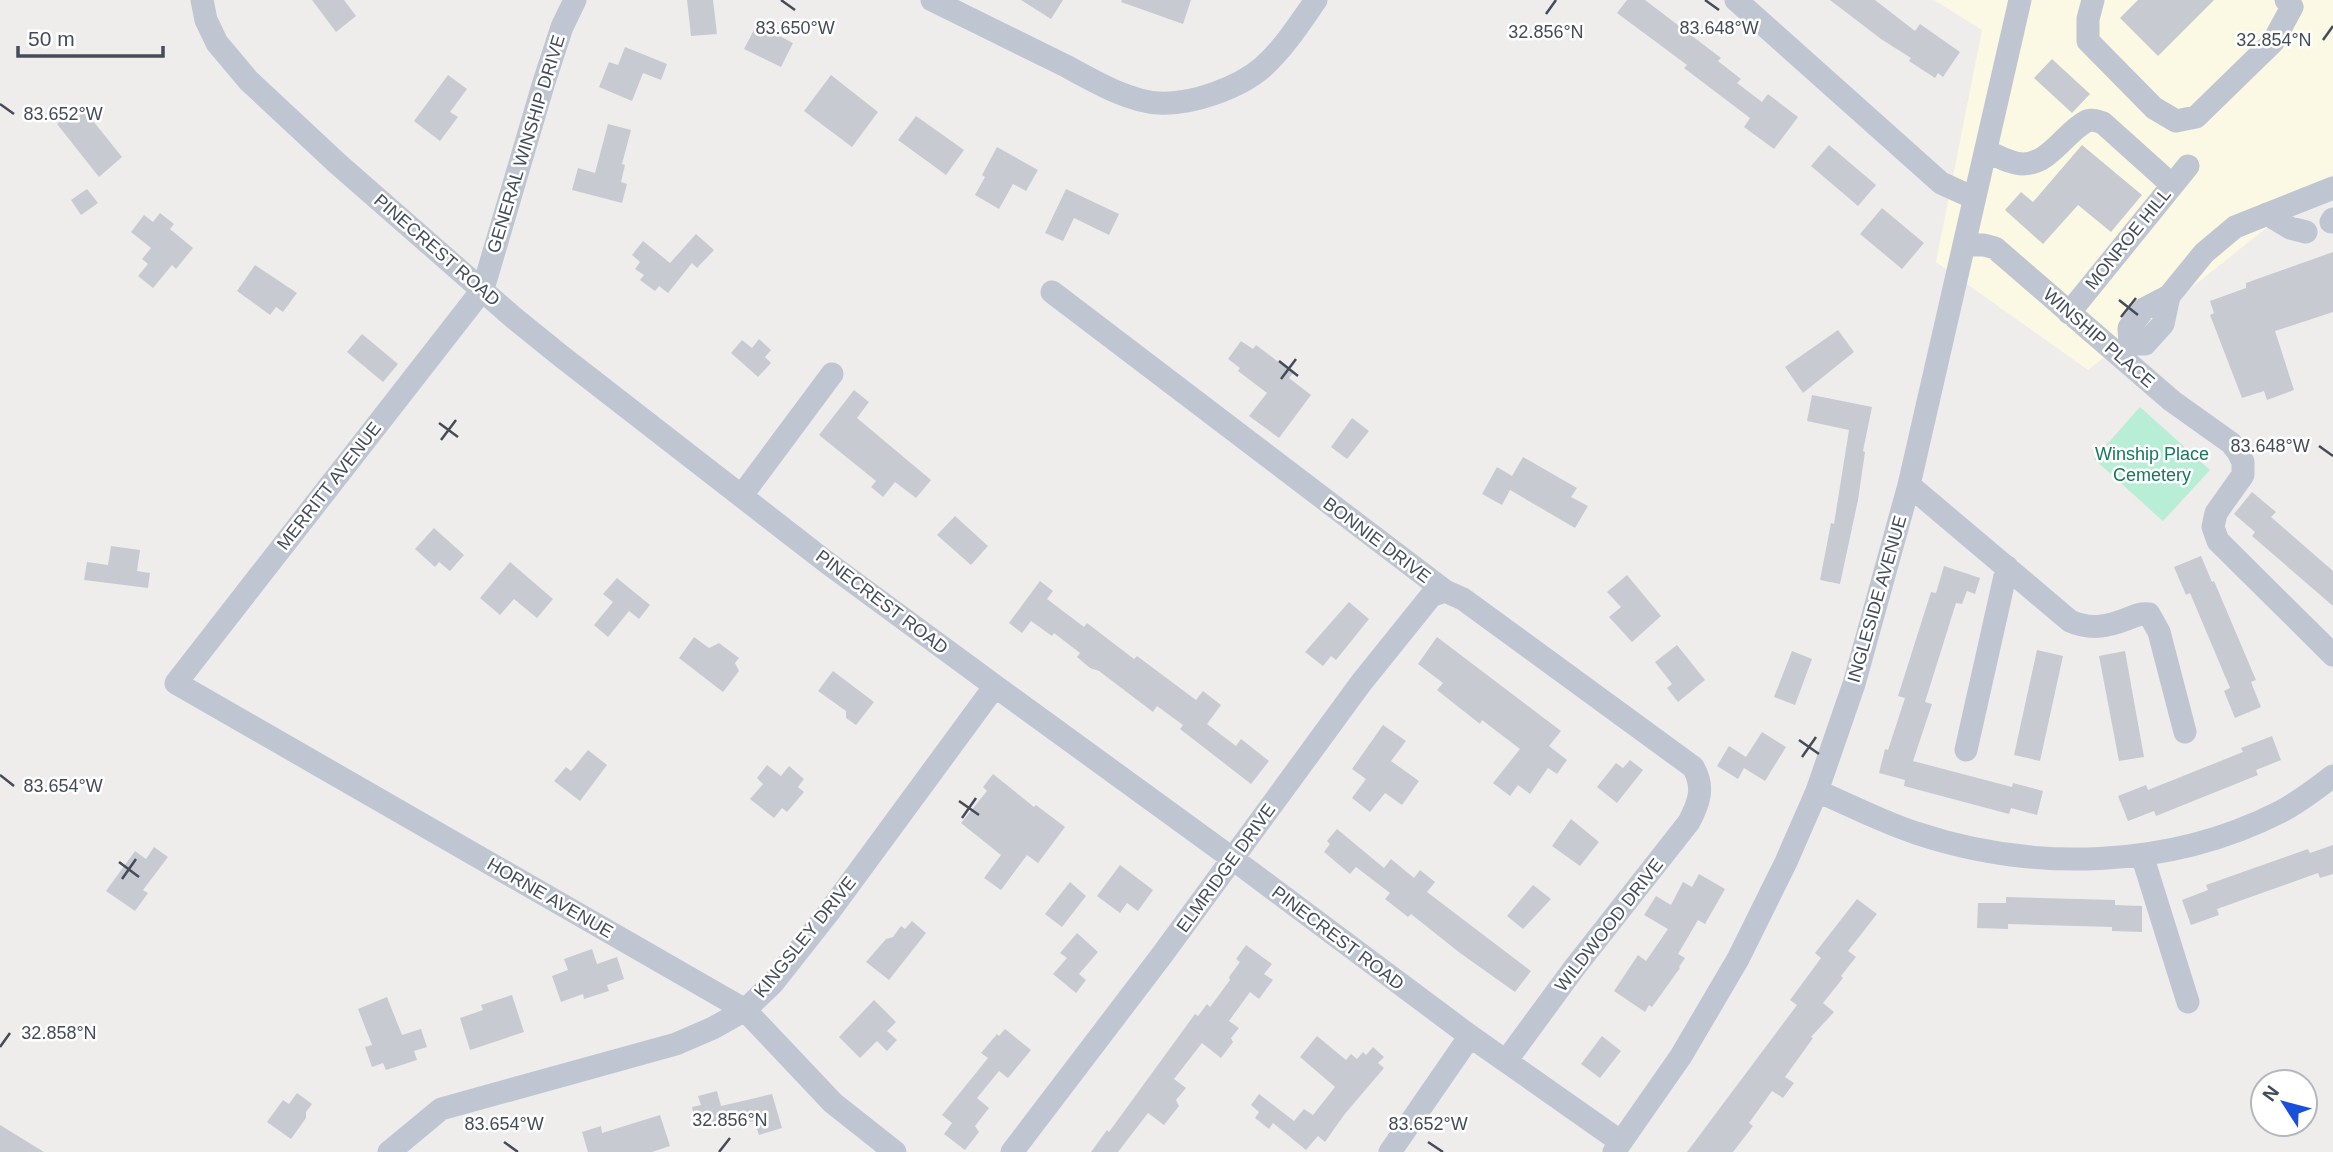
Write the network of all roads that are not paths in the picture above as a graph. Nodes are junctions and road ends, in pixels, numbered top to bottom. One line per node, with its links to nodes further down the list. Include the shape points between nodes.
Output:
1 (202, 0): 17 (street, PINECREST ROAD, via 217,43 249,81)
2 (575, 0): 17 (street, GENERAL WINSHIP DRIVE, via 544,82)
3 (932, 0): 4 (street, via 1115,91 1157,104 1204,99 1262,68)
4 (1316, 0)
5 (1736, 0): 13 (street, via 1941,183)
6 (2020, 0): 9 (street, INGLESIDE AVENUE)
7 (2093, 0): 8 (street, via 2088,41 2154,108 2176,121 2196,117 2273,42 2292,7)
8 (2286, 0)
9 (1986, 150): 11 (street, via 2023,164 2039,159 2088,120 2095,120); 13 (street, INGLESIDE AVENUE)
10 (2188, 166): 11 (street, MONROE HILL)
11 (2172, 185): 19 (street, MONROE HILL)
12 (2333, 188): 14 (street)
13 (1974, 198): 16 (street, INGLESIDE AVENUE)
14 (2267, 214): 15 (street); 20 (street, via 2235,227 2204,253 2169,296 2163,324 2145,344)
15 (2306, 232)
16 (1964, 245): 19 (street, WINSHIP PLACE, via 1995,248); 22 (street, INGLESIDE AVENUE)
17 (483, 289): 23 (street, PINECREST ROAD, via 561,356); 27 (street, MERRITT AVENUE)
18 (1052, 292): 25 (street, BONNIE DRIVE)
19 (2069, 313): 20 (street, WINSHIP PLACE)
20 (2125, 350): 26 (street, WINSHIP PLACE, via 2172,401 2231,443 2244,463 2243,475 2216,513 2213,527 2218,541)
21 (832, 374): 23 (street)
22 (1909, 485): 24 (street); 33 (street, INGLESIDE AVENUE, via 1854,684)
23 (742, 495): 28 (street, PINECREST ROAD)
24 (2007, 567): 29 (street, via 2063,616 2085,627 2149,614 2159,632); 30 (street)
25 (1445, 591): 32 (street, BONNIE DRIVE, via 1463,599 1693,767); 35 (street, ELMRIDGE DRIVE, via 1431,596 1361,683)
26 (2333, 655)
27 (176, 682): 37 (street, HORNE AVENUE)
28 (995, 686): 35 (street, PINECREST ROAD); 37 (street, KINGSLEY DRIVE, via 821,922)
29 (2185, 732)
30 (1966, 750)
31 (2333, 776): 34 (street, via 2281,811 2232,833)
32 (1700, 785): 39 (street, WILDWOOD DRIVE, via 1698,805 1689,822)
33 (1817, 791): 34 (street, via 1914,832 2006,855 2038,859); 40 (street, INGLESIDE AVENUE, via 1738,959 1681,1056)
34 (2142, 855): 36 (street)
35 (1233, 859): 38 (street, PINECREST ROAD); 43 (street, ELMRIDGE DRIVE)
36 (2188, 1002)
37 (745, 1010): 41 (street, KINGSLEY DRIVE, via 676,1044 441,1109); 42 (street, HORNE AVENUE, via 833,1103)
38 (1470, 1036): 39 (street, PINECREST ROAD); 44 (street)
39 (1506, 1061): 40 (street, PINECREST ROAD)
40 (1618, 1147)
41 (397, 1150)
42 (895, 1152)
43 (1012, 1152)
44 (1390, 1152)

